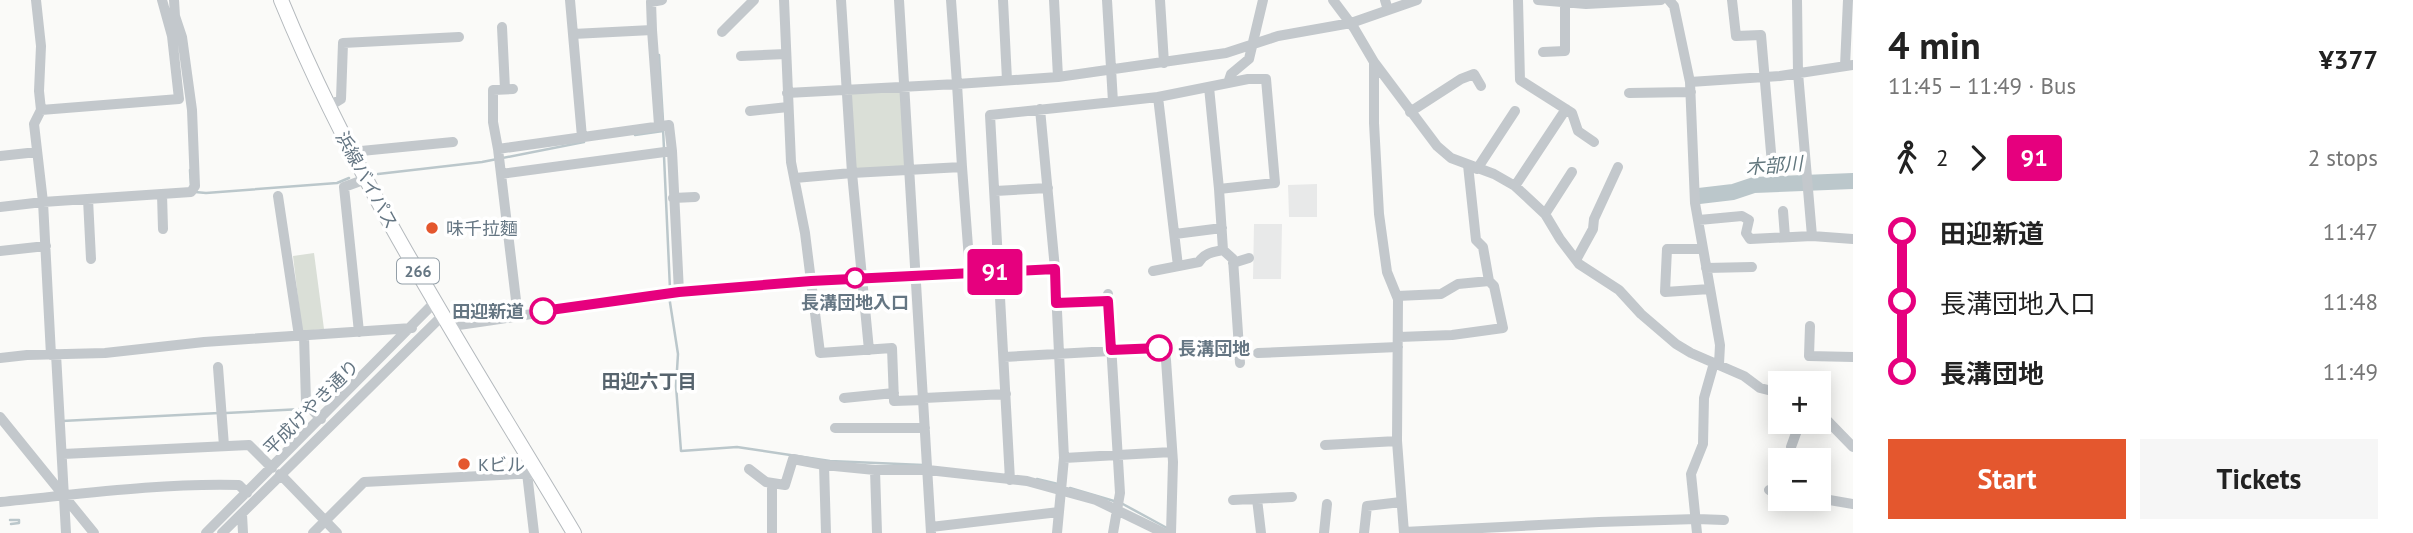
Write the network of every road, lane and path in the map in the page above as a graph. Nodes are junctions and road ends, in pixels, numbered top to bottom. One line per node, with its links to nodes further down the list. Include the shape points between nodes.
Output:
1 (36, 0): 63 (street)
2 (162, 0): 63 (street, via 172,36 179,99)
3 (174, 0): 90 (street, via 192,110 195,186 191,192)
4 (281, 0): 59 (highway, 浜線バイパス / 266)
5 (570, 0): 34 (street)
6 (662, 0): 32 (street, via 651,2)
7 (754, 0): 33 (street)
8 (784, 0): 38 (street)
9 (841, 0): 54 (street)
10 (899, 0): 51 (street)
11 (951, 0): 49 (street)
12 (1003, 0): 47 (street)
13 (1054, 0): 45 (street)
14 (1107, 0): 43 (street)
15 (1160, 0): 41 (street)
16 (1263, 0): 36 (street)
17 (1334, 0): 30 (street)
18 (1417, 0): 29 (street)
19 (1518, 0): 62 (street, via 1520,80)
20 (1538, 0): 27 (street)
21 (1649, 0): 22 (street); 28 (street)
22 (1661, 0)
23 (1669, 0): 53 (street)
24 (1732, 0): 46 (street, via 1736,36 1761,35)
25 (1797, 0): 44 (street)
26 (1848, 0): 42 (street)
27 (1566, 1): 28 (street); 37 (street, via 1565,51)
28 (1599, 2)
29 (1386, 5): 30 (street)
30 (1351, 23): 36 (street); 40 (street)
31 (502, 27): 71 (street, via 509,89 493,90)
32 (652, 30): 34 (street); 67 (street)
33 (722, 32)
34 (573, 34): 68 (street)
35 (459, 37): 59 (street, via 343,43 341,99)
36 (1254, 44): 41 (street); 48 (street, via 1249,59 1231,74)
37 (1543, 52)
38 (786, 54): 39 (street); 55 (street)
39 (741, 56)
40 (1374, 62): 66 (street); 127 (street, via 1379,214 1387,272)
41 (1164, 63): 43 (street)
42 (1849, 66): 44 (street)
43 (1111, 69): 45 (street); 58 (street)
44 (1798, 73): 46 (street); 103 (street)
45 (1058, 77): 47 (street)
46 (1764, 77): 53 (street); 76 (street)
47 (1007, 80): 49 (street)
48 (1228, 83): 52 (street); 88 (street, via 1266,79 1275,183)
49 (957, 84): 51 (street); 77 (street)
50 (1481, 86): 66 (street, via 1474,74)
51 (904, 87): 54 (street); 80 (street)
52 (1209, 87): 57 (street); 88 (street)
53 (1690, 87): 56 (street); 99 (street)
54 (847, 90): 55 (street); 82 (street)
55 (787, 93): 60 (street)
56 (1629, 93)
57 (1158, 97): 58 (street); 102 (street)
58 (1113, 102): 61 (street)
59 (328, 107): 74 (highway, 浜線バイパス / 266)
60 (788, 107): 64 (street); 84 (street)
61 (1040, 109): 87 (street); 89 (street, via 990,115)
62 (1566, 109): 70 (street, via 1578,131); 86 (street)
63 (41, 110): 73 (street, via 34,124)
64 (751, 111)
65 (1515, 111): 78 (street)
66 (1410, 112): 78 (street, via 1437,146)
67 (659, 125): 68 (street); 72 (street, via 669,125)
68 (582, 137): 71 (street)
69 (453, 142): 74 (street)
70 (1594, 142)
71 (498, 149): 83 (street)
72 (671, 151): 83 (street); 93 (street)
73 (37, 152): 75 (street); 95 (street)
74 (351, 152): 85 (highway, 浜線バイパス / 266)
75 (0, 156)
76 (1772, 164)
77 (962, 167): 80 (street); 119 (street)
78 (1472, 167): 86 (street); 124 (street, via 1476,240 1483,247)
79 (1618, 167): 112 (street)
80 (909, 170): 82 (street); 121 (street)
81 (1572, 172): 98 (street)
82 (852, 173): 84 (street); 122 (street)
83 (501, 174): 130 (street)
84 (794, 178): 123 (street)
85 (366, 179): 129 (highway, 浜線バイパス / 266); 133 (street, via 344,187)
86 (1515, 186): 98 (street)
87 (1048, 188): 89 (street); 117 (street)
88 (1219, 188): 100 (street)
89 (995, 191): 120 (street)
90 (162, 194): 94 (street); 101 (street)
91 (278, 196): 134 (street)
92 (695, 197): 93 (street)
93 (673, 198): 126 (street)
94 (88, 199): 95 (street); 111 (street)
95 (43, 202): 96 (street); 106 (street)
96 (0, 207)
97 (1783, 211): 104 (street)
98 (1545, 214): 112 (street)
99 (1699, 220): 104 (street, via 1742,216 1749,220 1746,233 1750,239); 107 (street)
100 (1222, 228): 102 (street); 108 (street)
101 (163, 229)
102 (1175, 234): 114 (street)
103 (1812, 236): 104 (street); 105 (street)
104 (1785, 237)
105 (1853, 239)
106 (46, 246): 109 (street); 139 (street)
107 (1703, 249): 116 (street); 125 (street, via 1667,249 1665,292)
108 (1223, 250): 113 (street); 114 (street)
109 (0, 251)
110 (1249, 258): 113 (street)
111 (91, 259)
112 (1576, 260): 145 (street, via 1619,290 1676,344)
113 (1233, 263): 144 (street)
114 (1178, 266): 118 (street)
115 (1752, 267): 116 (street)
116 (1706, 268): 125 (street)
117 (1055, 269): 120 (street); 128 (street)
118 (1153, 271)
119 (970, 272): 120 (street); 121 (street)
120 (1000, 272): 141 (street)
121 (916, 275): 122 (street); 151 (street)
122 (863, 278): 123 (street); 136 (street)
123 (811, 281): 126 (street); 136 (street, via 820,353)
124 (1489, 281): 127 (street, via 1458,284 1441,294); 135 (street, via 1503,328)
125 (1710, 289): 145 (street, via 1720,345)
126 (679, 292): 130 (street)
127 (1397, 296): 135 (street)
128 (1056, 303): 137 (street, via 1108,297); 140 (street)
129 (443, 314): 130 (street); 131 (street, 平成けやき通り); 171 (street, 平成けやき通り); 172 (highway, 浜線バイパス / 266)
130 (518, 317)
131 (412, 328): 133 (street); 153 (street, 平成けやき通り)
132 (1808, 331): 142 (street, via 1809,356)
133 (359, 332): 134 (street)
134 (302, 336): 139 (street); 153 (street, via 306,403)
135 (1398, 342): 138 (street); 158 (street)
136 (869, 349): 148 (street, via 892,348)
137 (1111, 350): 140 (street); 163 (street, via 1164,348); 165 (street)
138 (1258, 353)
139 (54, 354): 143 (street); 164 (street)
140 (1058, 354): 141 (street); 166 (street)
141 (1004, 357): 149 (street)
142 (1853, 357)
143 (0, 358)
144 (1240, 363)
145 (1717, 363): 147 (street); 189 (street, via 1704,398 1701,452 1691,474)
146 (218, 367): 160 (street)
147 (1768, 390)
148 (894, 393): 150 (street); 151 (street, via 894,401)
149 (1006, 394): 151 (street); 173 (street)
150 (844, 398)
151 (924, 399): 156 (street)
152 (0, 417): 177 (street)
153 (321, 419): 171 (street, 平成けやき通り)
154 (1831, 424): 162 (street)
155 (835, 428): 156 (street)
156 (925, 428): 170 (street)
157 (1796, 434): 161 (street)
158 (1398, 441): 159 (street); 183 (street)
159 (1325, 445)
160 (224, 446): 164 (street); 171 (street, via 248,445)
161 (1791, 447)
162 (1853, 447)
163 (1172, 452): 165 (street); 209 (street)
164 (63, 454): 177 (street)
165 (1117, 456): 166 (street); 186 (street)
166 (1064, 457): 175 (street)
167 (824, 465): 169 (street); 174 (street, via 793,459 785,485); 204 (street)
168 (749, 469): 174 (street)
169 (875, 470): 170 (street); 205 (street)
170 (928, 470): 173 (street); 192 (street)
171 (276, 471): 176 (street, 平成けやき通り); 188 (street, 平成けやき通り); 190 (street)
172 (533, 473): 190 (street, via 364,482); 201 (street); 202 (highway, 浜線バイパス / 266)
173 (1009, 477): 175 (street)
174 (772, 484): 203 (street)
175 (1062, 487): 186 (street); 187 (street)
176 (247, 493): 177 (street, via 239,485 187,484); 196 (street, 平成けやき通り)
177 (65, 496): 182 (street); 194 (street); 195 (street)
178 (1292, 497): 179 (street)
179 (1257, 499): 180 (street); 210 (street)
180 (1233, 500)
181 (1831, 500): 185 (street)
182 (0, 502)
183 (1401, 502): 193 (street); 212 (street, via 1367,506)
184 (1327, 504): 211 (street)
185 (1853, 504)
186 (1116, 509): 207 (street); 208 (street)
187 (1059, 512): 192 (street); 206 (street)
188 (242, 514): 197 (street, 平成けやき通り); 198 (street)
189 (1697, 519): 191 (street); 193 (street); 213 (street)
190 (325, 520): 199 (street); 200 (street)
191 (1724, 520)
192 (931, 530)
193 (1404, 532)
194 (66, 533)
195 (94, 533)
196 (206, 533)
197 (222, 533)
198 (243, 533)
199 (313, 533)
200 (337, 533)
201 (534, 533)
202 (574, 533)
203 (772, 533)
204 (826, 533)
205 (877, 533)
206 (1056, 533)
207 (1113, 533)
208 (1164, 533)
209 (1171, 533)
210 (1261, 533)
211 (1324, 533)
212 (1364, 533)
213 (1697, 533)

